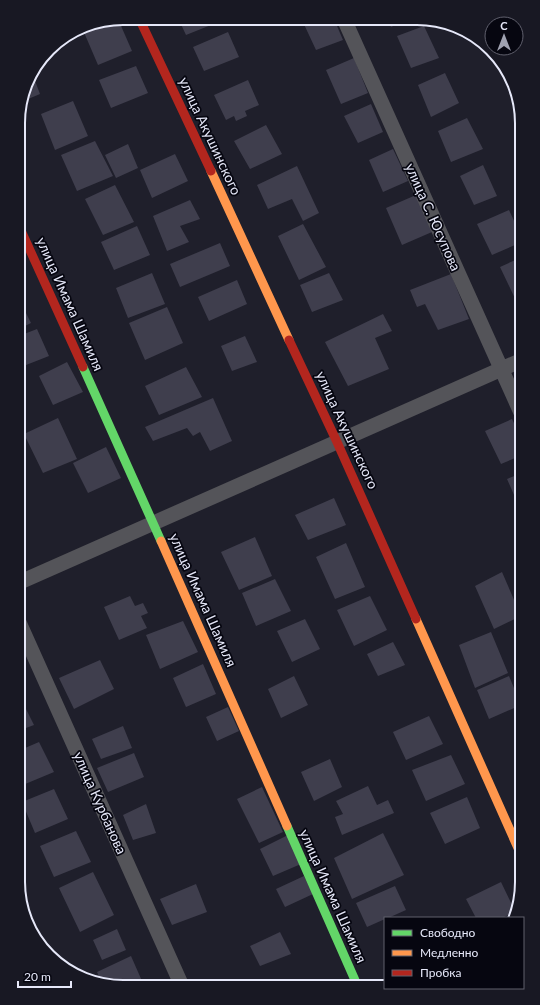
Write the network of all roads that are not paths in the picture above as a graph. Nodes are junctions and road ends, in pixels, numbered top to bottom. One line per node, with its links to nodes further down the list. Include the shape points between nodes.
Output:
1 (142, 25): 7 (street, улица Акушинского)
2 (347, 25): 5 (street, улица С. Юсупова)
3 (25, 239): 8 (street, улица Имама Шамиля)
4 (515, 363): 5 (street)
5 (501, 370): 6 (street, улица С. Юсупова); 7 (street)
6 (515, 400)
7 (337, 442): 8 (street); 11 (street, улица Акушинского)
8 (153, 522): 9 (street); 13 (street, улица Имама Шамиля)
9 (25, 579)
10 (25, 636): 12 (street, улица Курбанова)
11 (515, 841)
12 (179, 980)
13 (355, 980)

